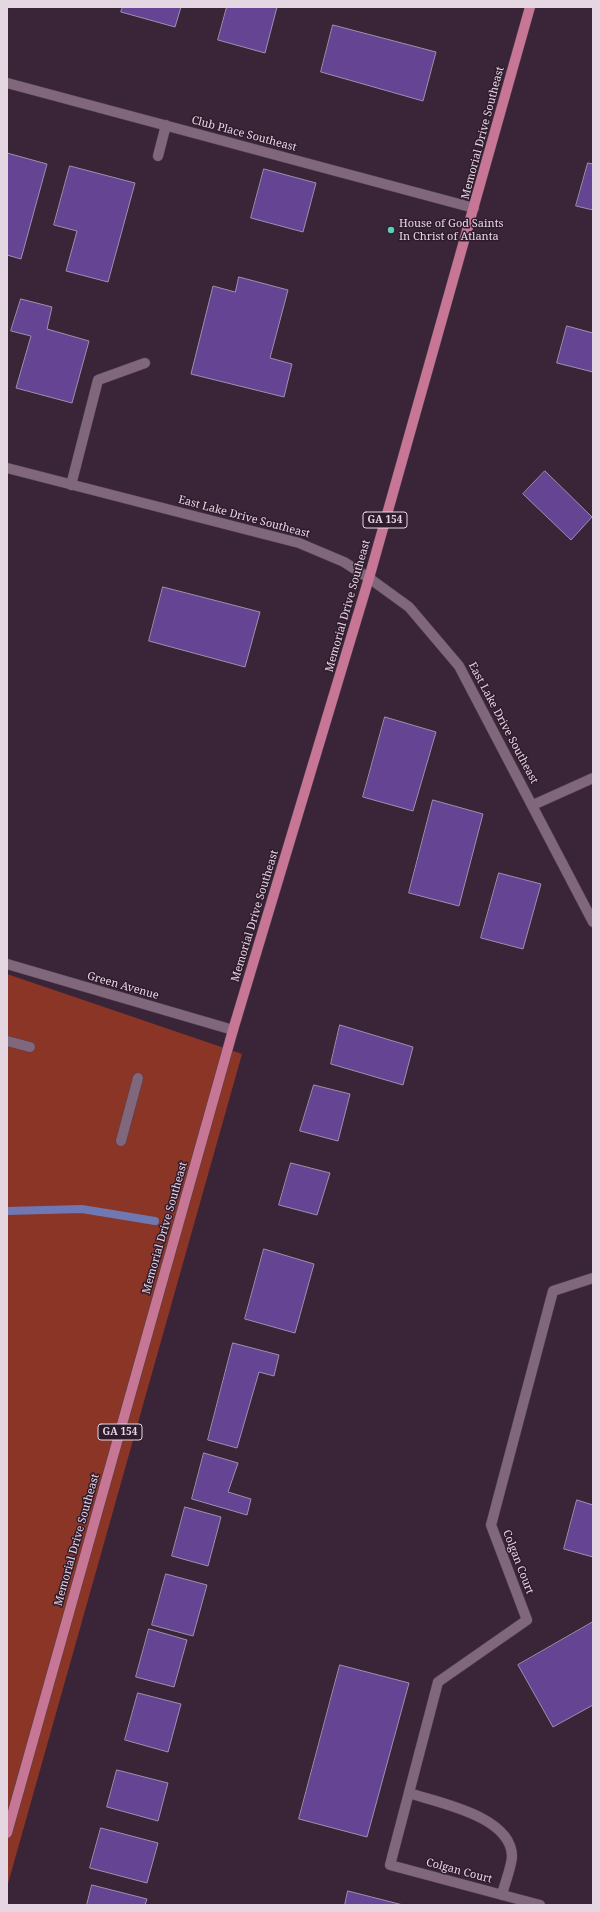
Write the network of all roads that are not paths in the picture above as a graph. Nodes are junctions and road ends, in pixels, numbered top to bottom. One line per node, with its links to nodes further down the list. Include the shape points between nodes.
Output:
1 (530, 7): 5 (main road, Memorial Drive Southeast / GA 154)
2 (7, 83): 3 (street, Club Place Southeast)
3 (166, 126): 4 (street); 5 (street, Club Place Southeast)
4 (158, 156)
5 (474, 208): 9 (main road, Memorial Drive Southeast / GA 154)
6 (145, 363): 8 (street, via 98,380)
7 (7, 468): 8 (street, East Lake Drive Southeast)
8 (71, 484): 9 (street, East Lake Drive Southeast, via 299,543 344,562)
9 (369, 578): 11 (street, East Lake Drive Southeast, via 409,608 459,666); 14 (main road, Memorial Drive Southeast / GA 154)
10 (593, 778): 11 (street)
11 (533, 805): 12 (street, East Lake Drive Southeast)
12 (593, 922)
13 (8, 966): 14 (street, Green Avenue)
14 (233, 1030): 21 (main road, Memorial Drive Southeast / GA 154)
15 (7, 1041): 16 (street)
16 (30, 1047)
17 (138, 1078): 18 (street)
18 (121, 1141)
19 (593, 1278): 20 (street, Colgan Court, via 553,1291 491,1525 527,1620 438,1682)
20 (409, 1794): 22 (street, Colgan Court, via 477,1815 491,1823 506,1837 512,1856); 22 (street, Colgan Court, via 390,1865)
21 (7, 1834)
22 (502, 1895): 23 (street, Colgan Court)
23 (540, 1905)

